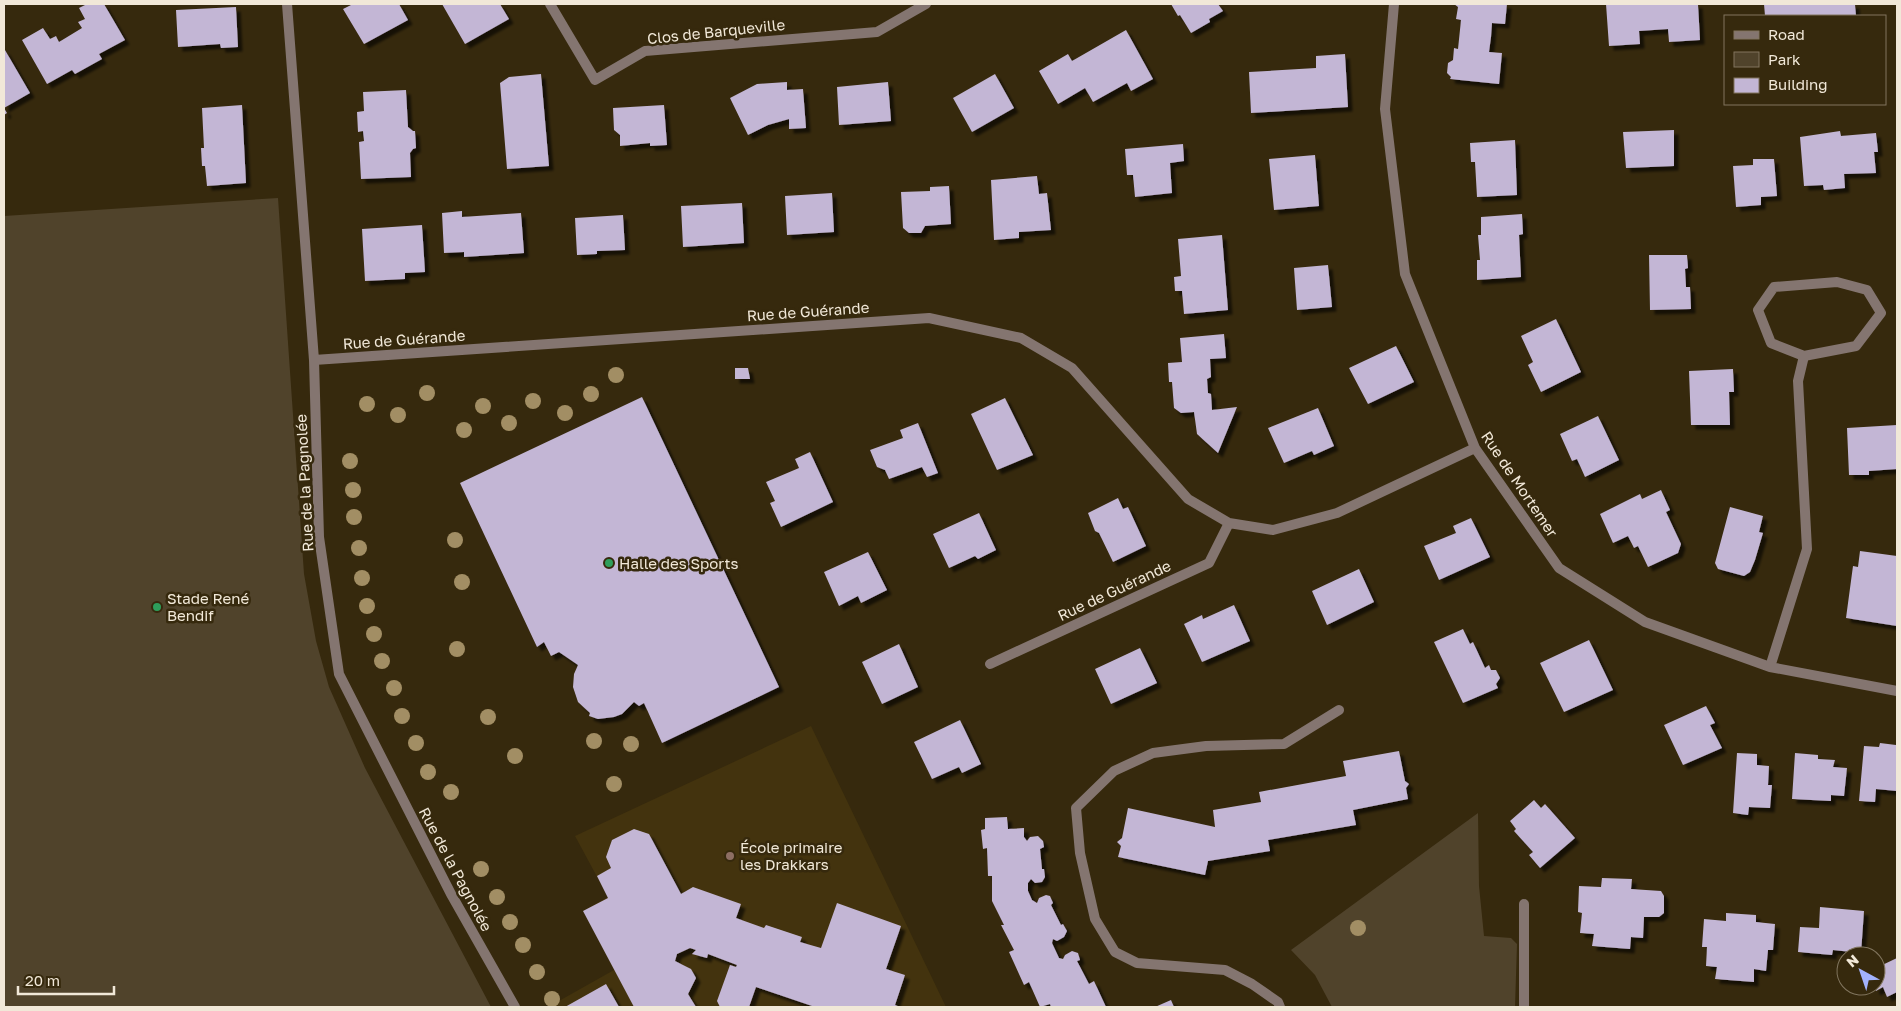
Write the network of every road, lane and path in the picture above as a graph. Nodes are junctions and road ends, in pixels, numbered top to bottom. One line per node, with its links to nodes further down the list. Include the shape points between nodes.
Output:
1 (287, 4): 6 (street, Rue de la Pagnolée)
2 (550, 4): 3 (street, Clos de Barqueville, via 596,80 646,51 877,32)
3 (926, 4)
4 (1394, 4): 7 (street, Rue de Mortemer, via 1385,109 1405,274)
5 (1804, 356): 5 (street, via 1856,346 1881,313 1867,290 1837,282 1774,287 1758,310 1771,343); 10 (street, via 1798,381 1807,549)
6 (314, 360): 8 (street, Rue de Guérande, via 929,318 1021,338 1072,368 1188,499); 14 (street, Rue de la Pagnolée, via 319,537 339,674 451,894)
7 (1475, 448): 8 (street, Rue de Guérande, via 1337,513 1273,530); 10 (street, Rue de Mortemer, via 1559,568 1646,622)
8 (1229, 523): 9 (street, Rue de Guérande, via 1209,563)
9 (990, 664)
10 (1770, 668): 11 (street, Rue de Mortemer)
11 (1897, 691)
12 (1339, 710): 15 (street, via 1284,744 1206,746 1153,753 1114,771 1076,808 1080,853 1095,919 1114,952 1137,963 1225,970 1252,984 1278,1002)
13 (1524, 904): 16 (street)
14 (515, 1007)
15 (1280, 1007)
16 (1524, 1007)

